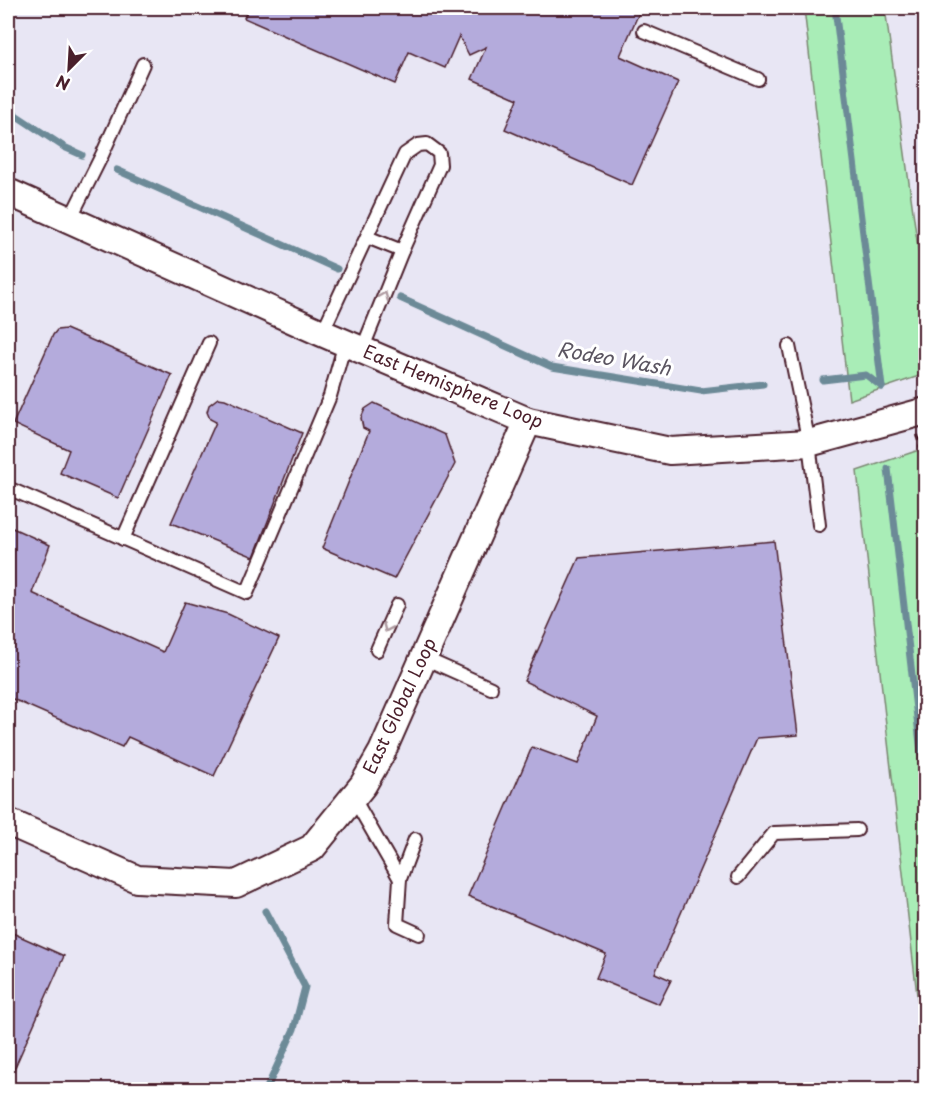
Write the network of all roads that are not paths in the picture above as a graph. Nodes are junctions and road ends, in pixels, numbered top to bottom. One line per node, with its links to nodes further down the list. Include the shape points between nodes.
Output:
1 (644, 31): 3 (lane)
2 (143, 64): 5 (lane)
3 (758, 79)
4 (8, 192): 5 (street, East Hemisphere Loop)
5 (70, 219): 8 (street, East Hemisphere Loop)
6 (367, 237): 7 (lane); 7 (lane, via 405,153 427,144 439,153 440,165); 8 (lane)
7 (402, 251): 10 (lane, one-way to 7)
8 (322, 333): 10 (street, East Hemisphere Loop)
9 (209, 343): 17 (lane)
10 (353, 346): 13 (street, East Hemisphere Loop); 17 (lane, via 247,593)
11 (789, 346): 14 (lane)
12 (926, 411): 14 (street, East Hemisphere Loop)
13 (528, 421): 14 (street, East Hemisphere Loop, via 670,451); 20 (street, East Global Loop)
14 (809, 443): 16 (lane)
15 (8, 488): 17 (lane)
16 (819, 525)
17 (123, 538)
18 (397, 605): 19 (lane, one-way to 19)
19 (377, 650)
20 (424, 658): 21 (lane); 22 (street, East Global Loop, via 382,752)
21 (491, 688)
22 (353, 797): 23 (street, East Global Loop, via 312,848 236,884 137,879); 27 (lane)
23 (8, 822)
24 (857, 830): 26 (lane, via 774,833)
25 (415, 839): 27 (lane)
26 (738, 877)
27 (400, 879): 28 (lane, via 397,924)
28 (418, 934)

